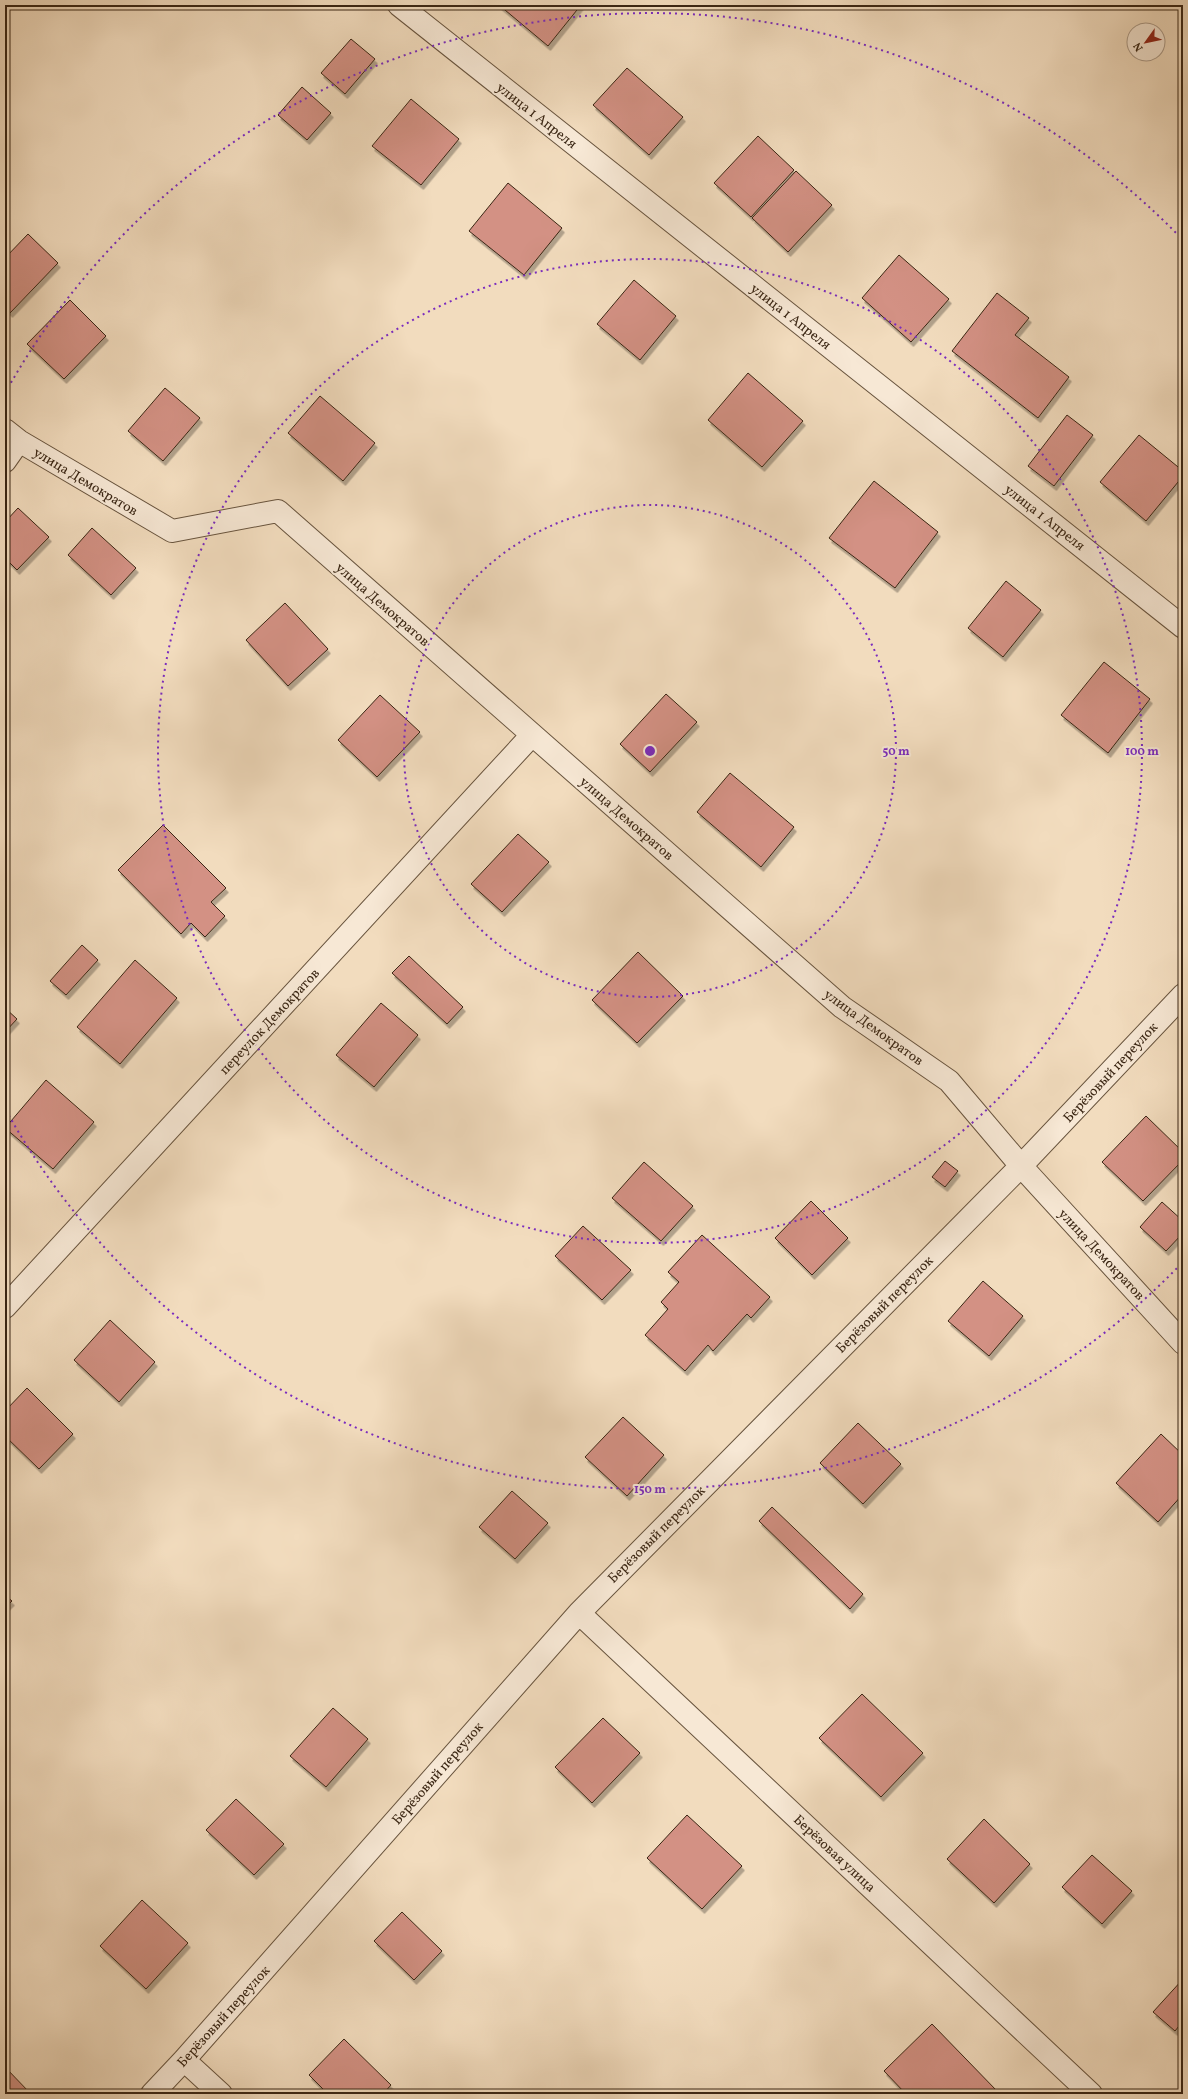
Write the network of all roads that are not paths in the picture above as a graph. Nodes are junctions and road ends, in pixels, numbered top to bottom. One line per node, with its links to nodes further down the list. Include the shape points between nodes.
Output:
1 (399, 5): 4 (street, улица 1 Апреля)
2 (12, 435): 3 (street); 5 (street, улица Демократов, via 172,531 278,511)
3 (5, 461)
4 (1183, 627)
5 (532, 735): 7 (street, улица Демократов, via 842,1007 949,1081); 8 (street, переулок Демократов)
6 (1183, 995): 7 (street, Берёзовый переулок)
7 (1021, 1166): 9 (street, улица Демократов); 10 (street, Берёзовый переулок)
8 (5, 1307)
9 (1183, 1343)
10 (579, 1613): 11 (street, Берёзовый переулок); 14 (street, Берёзовая улица)
11 (184, 2060): 12 (street, Берёзовый переулок); 13 (street)
12 (152, 2094)
13 (221, 2094)
14 (1090, 2094)

